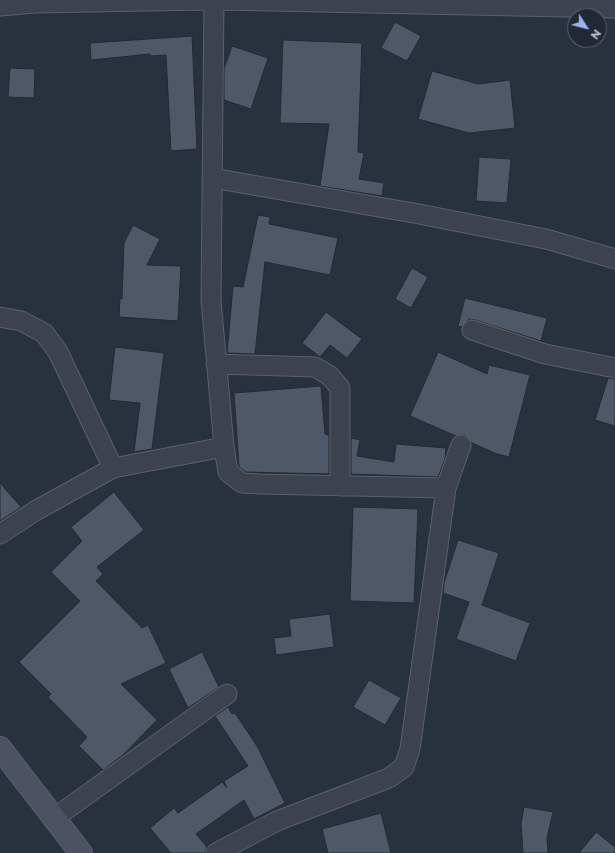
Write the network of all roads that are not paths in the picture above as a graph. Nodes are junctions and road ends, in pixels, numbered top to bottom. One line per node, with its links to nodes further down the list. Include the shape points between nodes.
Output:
1 (205, 0): 4 (street)
2 (214, 0): 7 (street)
3 (222, 0): 6 (street)
4 (35, 2): 5 (street)
5 (0, 6)
6 (615, 8)
7 (212, 178): 8 (street, via 546,239); 11 (street, via 211,300)
8 (615, 259)
9 (0, 317): 15 (street, via 21,321 44,333 58,352)
10 (472, 330): 12 (street, via 545,354)
11 (216, 364): 14 (street); 16 (street, via 314,368 330,376 340,388)
12 (615, 368)
13 (461, 445): 17 (street)
14 (224, 447): 15 (street); 16 (street, via 228,472 242,483)
15 (113, 468): 18 (street)
16 (340, 486): 17 (street)
17 (446, 488): 23 (street, via 410,749 404,767 389,778 277,821)
18 (0, 534)
19 (227, 694): 21 (street)
20 (0, 748): 21 (main road)
21 (53, 819): 22 (main road)
22 (81, 853)
23 (216, 853)

